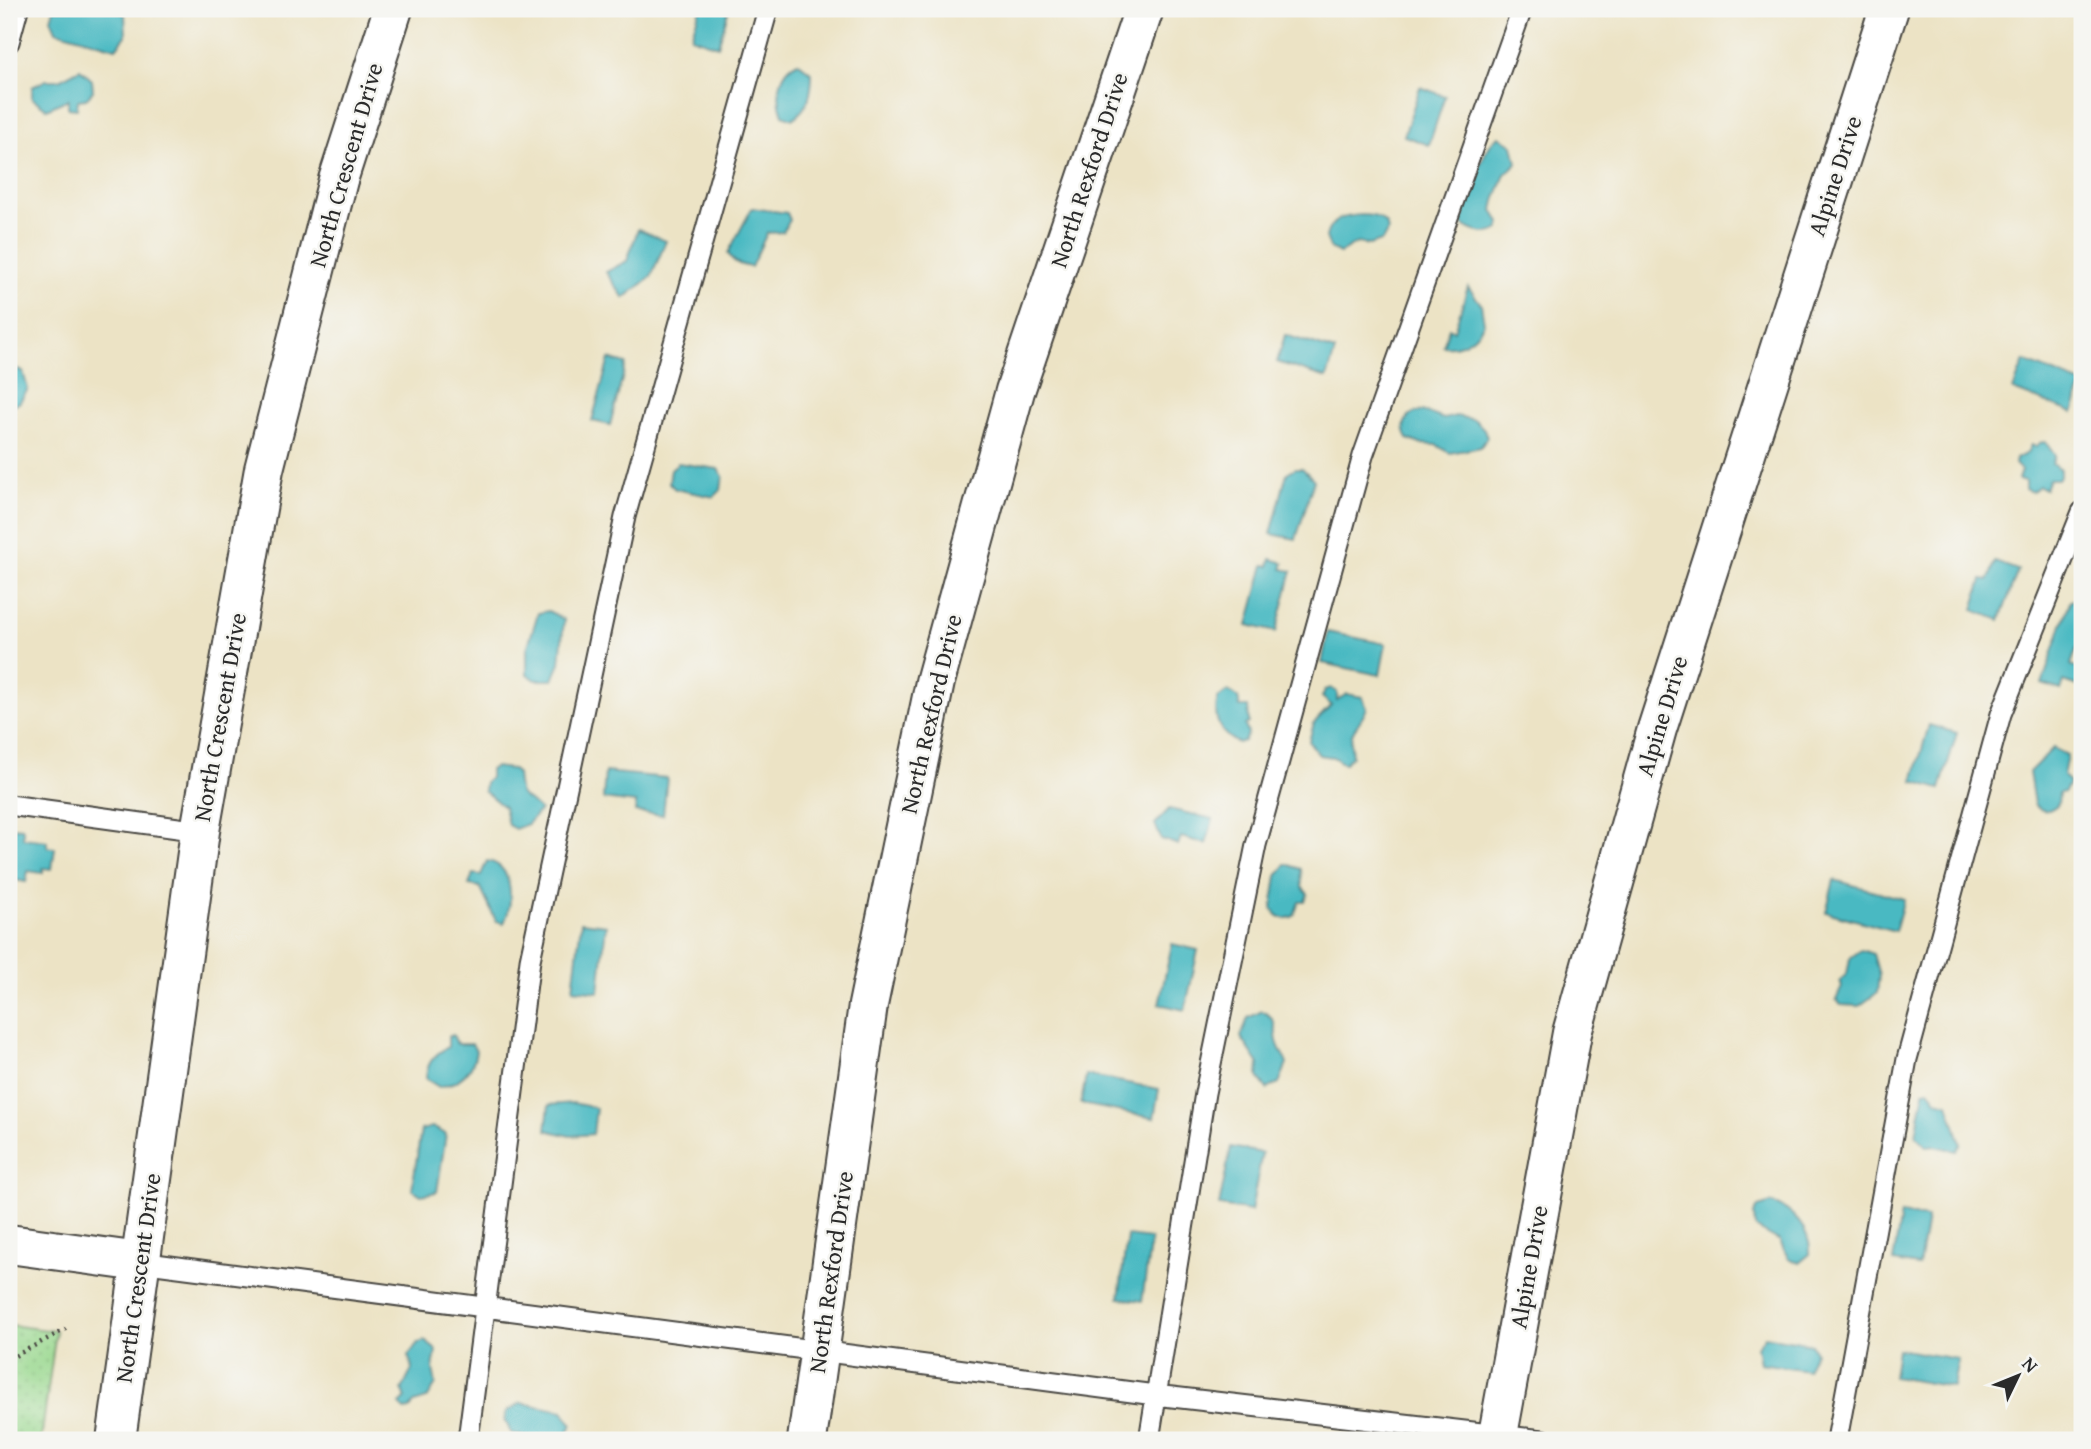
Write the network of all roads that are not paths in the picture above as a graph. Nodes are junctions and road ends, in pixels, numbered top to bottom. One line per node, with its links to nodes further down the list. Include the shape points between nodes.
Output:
1 (18, 9): 7 (lane)
2 (393, 9): 10 (street, North Crescent Drive, via 338,180 264,469)
3 (768, 9): 13 (lane, via 625,517 530,961)
4 (1144, 9): 14 (street, North Rexford Drive, via 1015,391 935,682 867,1005)
5 (1522, 9): 15 (lane, via 1363,456 1255,845 1205,1093)
6 (1889, 9): 16 (street, Alpine Drive, via 1657,729 1572,1034)
7 (9, 42)
8 (2082, 512): 22 (lane, via 2001,714 1911,1046)
9 (9, 806): 10 (lane)
10 (200, 831): 12 (street, North Crescent Drive)
11 (9, 1244): 12 (street)
12 (140, 1262): 13 (lane); 17 (street, North Crescent Drive)
13 (485, 1307): 14 (lane); 18 (lane)
14 (820, 1349): 15 (lane); 19 (street, North Rexford Drive)
15 (1155, 1395): 16 (lane); 20 (lane)
16 (1498, 1437): 21 (lane)
17 (116, 1440)
18 (468, 1440)
19 (807, 1440)
20 (1149, 1440)
21 (1543, 1440)
22 (1837, 1440)

